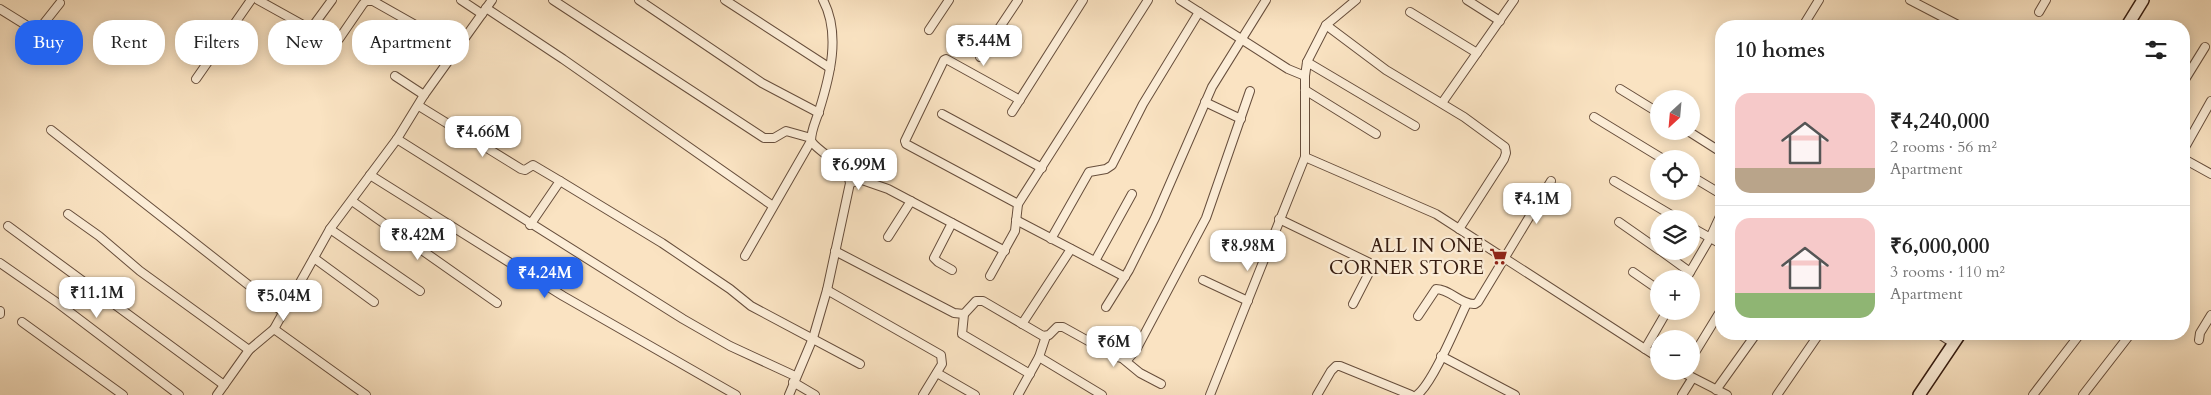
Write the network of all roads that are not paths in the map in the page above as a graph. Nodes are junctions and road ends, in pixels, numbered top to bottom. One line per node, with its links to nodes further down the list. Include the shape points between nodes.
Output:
1 (252, 0): 51 (street)
2 (258, 0): 24 (street)
3 (332, 0): 31 (street)
4 (461, 0): 26 (street)
5 (492, 0): 26 (street)
6 (553, 0): 72 (street, via 764,138 774,138 786,131)
7 (639, 0): 63 (street, via 762,83)
8 (725, 0): 47 (street)
9 (823, 0): 47 (street, via 829,11 833,42)
10 (949, 0): 38 (street)
11 (1018, 0): 44 (street)
12 (1083, 0): 56 (street)
13 (1148, 0): 78 (street)
14 (1181, 0): 27 (street)
15 (1266, 0): 41 (street)
16 (1356, 0): 37 (street)
17 (1467, 0): 36 (street)
18 (1514, 0): 36 (street)
19 (1819, 0): 33 (street)
20 (1910, 0): 34 (street)
21 (2046, 0): 29 (street)
22 (2143, 0): 35 (main road)
23 (60, 3): 25 (street, via 37,32)
24 (271, 3): 30 (street)
25 (0, 9)
26 (484, 11): 40 (street); 91 (street, via 563,59)
27 (1199, 12): 41 (street); 106 (street, via 1143,104 1112,165 1089,172)
28 (1410, 12): 43 (street)
29 (2039, 12)
30 (296, 20)
31 (317, 20)
32 (406, 20): 39 (street, via 374,2 366,1)
33 (1807, 20)
34 (1948, 20)
35 (2131, 20)
36 (1500, 21): 43 (street)
37 (1326, 25): 45 (street); 59 (street, via 1386,70)
38 (929, 30)
39 (342, 32)
40 (469, 33)
41 (1242, 39): 50 (street, via 1288,69); 58 (street)
42 (2205, 47): 48 (street)
43 (1477, 54): 59 (street)
44 (980, 57)
45 (1307, 62): 50 (street); 67 (street)
46 (446, 65): 55 (street)
47 (830, 68): 63 (street)
48 (2190, 71)
49 (395, 76): 55 (street)
50 (1305, 76): 53 (street)
51 (196, 79)
52 (1620, 89): 61 (street)
53 (1305, 90): 69 (street); 76 (street)
54 (1250, 91): 66 (street)
55 (424, 95): 60 (street)
56 (1020, 100): 62 (street); 90 (street, via 946,59 905,141)
57 (2211, 101): 70 (street)
58 (1205, 102): 66 (street); 123 (street, via 1155,218)
59 (1442, 103): 101 (street, via 1501,143 1506,150)
60 (419, 106): 71 (street); 81 (street, via 521,169 533,165)
61 (1650, 107)
62 (1012, 112)
63 (819, 113): 72 (street)
64 (942, 114): 78 (street)
65 (1594, 117): 75 (street)
66 (1241, 120): 157 (street, via 1198,235 1136,350 1132,356)
67 (1415, 126)
68 (51, 130): 134 (street)
69 (1376, 134)
70 (2190, 138)
71 (397, 139): 80 (street); 98 (street)
72 (811, 139): 85 (street, via 844,169); 91 (street)
73 (1700, 139): 74 (street)
74 (1715, 148)
75 (1650, 151)
76 (1305, 157): 94 (street); 101 (street, via 1436,214)
77 (2190, 162): 79 (street)
78 (1042, 168): 90 (street)
79 (2211, 174)
80 (370, 175): 88 (street); 173 (street, via 563,296)
81 (560, 181): 98 (street); 144 (street, via 691,262 751,306)
82 (1551, 181): 114 (street)
83 (1614, 181): 92 (street)
84 (1700, 181): 86 (street)
85 (850, 183): 89 (street, via 870,182); 110 (street)
86 (1715, 190)
87 (1132, 194): 116 (street)
88 (352, 201): 102 (street); 130 (street)
89 (910, 201): 97 (street); 104 (street)
90 (1018, 204): 95 (street)
91 (773, 206): 112 (street)
92 (1663, 210)
93 (68, 214): 153 (street)
94 (1279, 219): 128 (street); 132 (street, via 1370,263 1371,269)
95 (1016, 220): 106 (street); 111 (street, via 1016,228)
96 (1619, 222): 108 (street)
97 (952, 223): 111 (street); 118 (street, via 934,258)
98 (530, 224): 161 (street, via 683,319)
99 (8, 226): 165 (street)
100 (1715, 227): 105 (street)
101 (1458, 229): 114 (street)
102 (330, 230): 113 (street); 127 (street)
103 (1700, 232): 105 (street)
104 (888, 237)
105 (1710, 238): 107 (street); 120 (street)
106 (1051, 239): 109 (street)
107 (1715, 241)
108 (1650, 244)
109 (1071, 249): 116 (street); 141 (street)
110 (835, 251): 126 (street); 135 (street, via 947,310)
111 (1005, 251): 122 (street)
112 (746, 256)
113 (314, 258): 129 (street); 134 (street)
114 (1504, 258): 131 (street, via 1478,302); 152 (street)
115 (1670, 260): 119 (street)
116 (1095, 261): 123 (street)
117 (0, 263): 170 (street)
118 (952, 270)
119 (1682, 270)
120 (1691, 270)
121 (1633, 272): 125 (street)
122 (990, 276)
123 (1125, 276): 133 (street)
124 (1203, 280): 128 (street)
125 (1650, 284)
126 (827, 290): 144 (street); 159 (street, via 939,353 943,358)
127 (420, 291)
128 (1248, 301): 179 (street)
129 (374, 302)
130 (497, 303)
131 (1467, 303): 137 (street, via 1436,289); 155 (street)
132 (1353, 304)
133 (1106, 307)
134 (283, 312): 142 (street)
135 (964, 314): 141 (street, via 979,300); 160 (street, via 962,334)
136 (2211, 315): 150 (street)
137 (1418, 316)
138 (1662, 320): 152 (street)
139 (1715, 320): 151 (street)
140 (22, 322): 169 (street)
141 (1022, 324): 143 (street)
142 (274, 329): 153 (street); 172 (street)
143 (1046, 336): 156 (street); 157 (street, via 1057,326 1063,327)
144 (813, 338): 158 (street); 161 (street)
145 (1752, 340): 167 (street)
146 (1815, 340): 187 (street)
147 (1955, 340): 188 (main road)
148 (2075, 340): 189 (street)
149 (2126, 340): 190 (street)
150 (2199, 340)
151 (1700, 344)
152 (1645, 349): 154 (street)
153 (249, 350): 165 (street)
154 (1650, 352)
155 (1442, 356): 183 (street); 184 (street)
156 (1039, 357): 160 (street); 178 (street)
157 (1123, 359): 164 (street)
158 (860, 364)
159 (937, 373): 176 (street); 177 (street)
160 (1030, 374): 168 (street)
161 (794, 379): 174 (street); 175 (street)
162 (1691, 380): 185 (street)
163 (1694, 380): 167 (street)
164 (1161, 384)
165 (224, 385): 171 (street)
166 (1391, 387): 180 (street, via 1336,366); 181 (street); 182 (street)
167 (1716, 390): 186 (street)
168 (1022, 394)
169 (123, 395)
170 (179, 395)
171 (217, 395)
172 (366, 395)
173 (736, 395)
174 (789, 395)
175 (815, 395)
176 (923, 395)
177 (975, 395)
178 (1102, 395)
179 (1210, 395)
180 (1317, 395)
181 (1386, 395)
182 (1411, 395)
183 (1417, 395)
184 (1515, 395)
185 (1682, 395)
186 (1727, 395)
187 (1777, 395)
188 (1919, 395)
189 (2033, 395)
190 (2083, 395)

